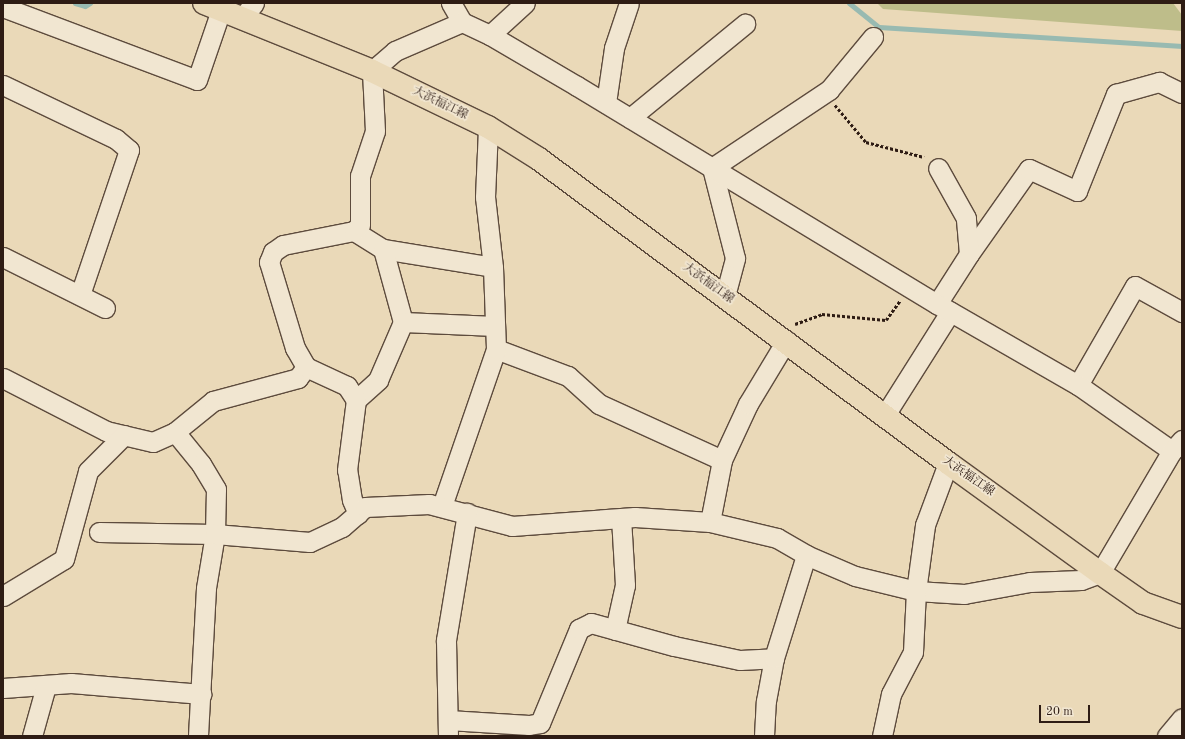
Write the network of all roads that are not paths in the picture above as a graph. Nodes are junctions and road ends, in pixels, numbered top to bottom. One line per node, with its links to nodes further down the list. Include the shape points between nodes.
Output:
1 (450, 3): 7 (street)
2 (525, 3): 9 (street)
3 (629, 3): 14 (street, via 614,48)
4 (3, 6): 5 (street, via 197,80)
5 (212, 6): 6 (main road, 大浜福江線)
6 (248, 11): 11 (main road, 大浜福江線)
7 (462, 22): 9 (street); 11 (street, via 395,51)
8 (745, 24): 15 (street)
9 (490, 35): 14 (street)
10 (873, 37): 17 (street, via 825,93)
11 (372, 71): 16 (main road, 大浜福江線); 19 (street, via 374,131 360,176 360,225)
12 (3, 85): 24 (street, via 116,139 128,150)
13 (1182, 93): 21 (street, via 1159,82 1116,94 1077,190 1029,169)
14 (606, 103): 15 (street)
15 (630, 118): 17 (street)
16 (488, 127): 23 (street, via 485,197); 25 (main road, 大浜福江線, via 539,159)
17 (712, 168): 25 (street, via 735,258); 27 (street)
18 (938, 168): 21 (street, via 966,218)
19 (354, 231): 20 (street); 33 (street, via 283,245 273,252 269,262 295,348)
20 (382, 249): 23 (street); 29 (street)
21 (969, 254): 27 (street)
22 (3, 257): 24 (street)
23 (493, 266): 30 (street)
24 (80, 295): 26 (street)
25 (725, 296): 31 (main road, 大浜福江線)
26 (105, 308)
27 (944, 308): 35 (street); 37 (street)
28 (1182, 312): 35 (street, via 1135,286)
29 (403, 322): 30 (street); 36 (street, via 378,380)
30 (495, 326): 32 (street)
31 (780, 337): 37 (main road, 大浜福江線); 41 (street)
32 (496, 349): 41 (street, via 568,376 598,404); 43 (street)
33 (306, 367): 36 (street, via 347,386); 38 (street, via 298,378 213,401)
34 (3, 378): 39 (street, via 106,431)
35 (1078, 385): 40 (street)
36 (356, 400): 45 (street, via 347,470 352,500)
37 (885, 415): 42 (main road, 大浜福江線)
38 (175, 432): 39 (street, via 153,442); 49 (street, via 201,464 216,489)
39 (124, 435): 53 (street, via 88,471 64,559)
40 (1177, 446): 51 (street)
41 (722, 460): 47 (street)
42 (948, 463): 51 (main road, 大浜福江線); 52 (street, via 925,525)
43 (442, 506): 44 (street); 45 (street, via 365,507)
44 (467, 513): 46 (street, via 512,526); 61 (street, via 446,640)
45 (358, 514): 49 (street, via 342,527 310,542)
46 (621, 518): 47 (street); 55 (street, via 625,585)
47 (710, 522): 50 (street, via 777,538)
48 (99, 532): 49 (street)
49 (215, 534): 59 (street, via 206,588)
50 (806, 555): 52 (street, via 855,576); 56 (street)
51 (1100, 573): 52 (street, via 1081,580 1030,582 964,594); 54 (main road, 大浜福江線, via 1143,603)
52 (916, 591): 65 (street, via 913,652 890,694)
53 (3, 596)
54 (1182, 617)
55 (615, 630): 56 (street, via 740,660); 61 (street, via 591,623 579,629 540,723)
56 (774, 658): 64 (street, via 766,701)
57 (46, 686): 58 (street); 59 (street, via 71,683); 62 (street)
58 (3, 688)
59 (202, 694): 63 (street)
60 (1182, 718): 66 (street)
61 (448, 728)
62 (32, 736)
63 (198, 736)
64 (764, 736)
65 (882, 736)
66 (1166, 736)

